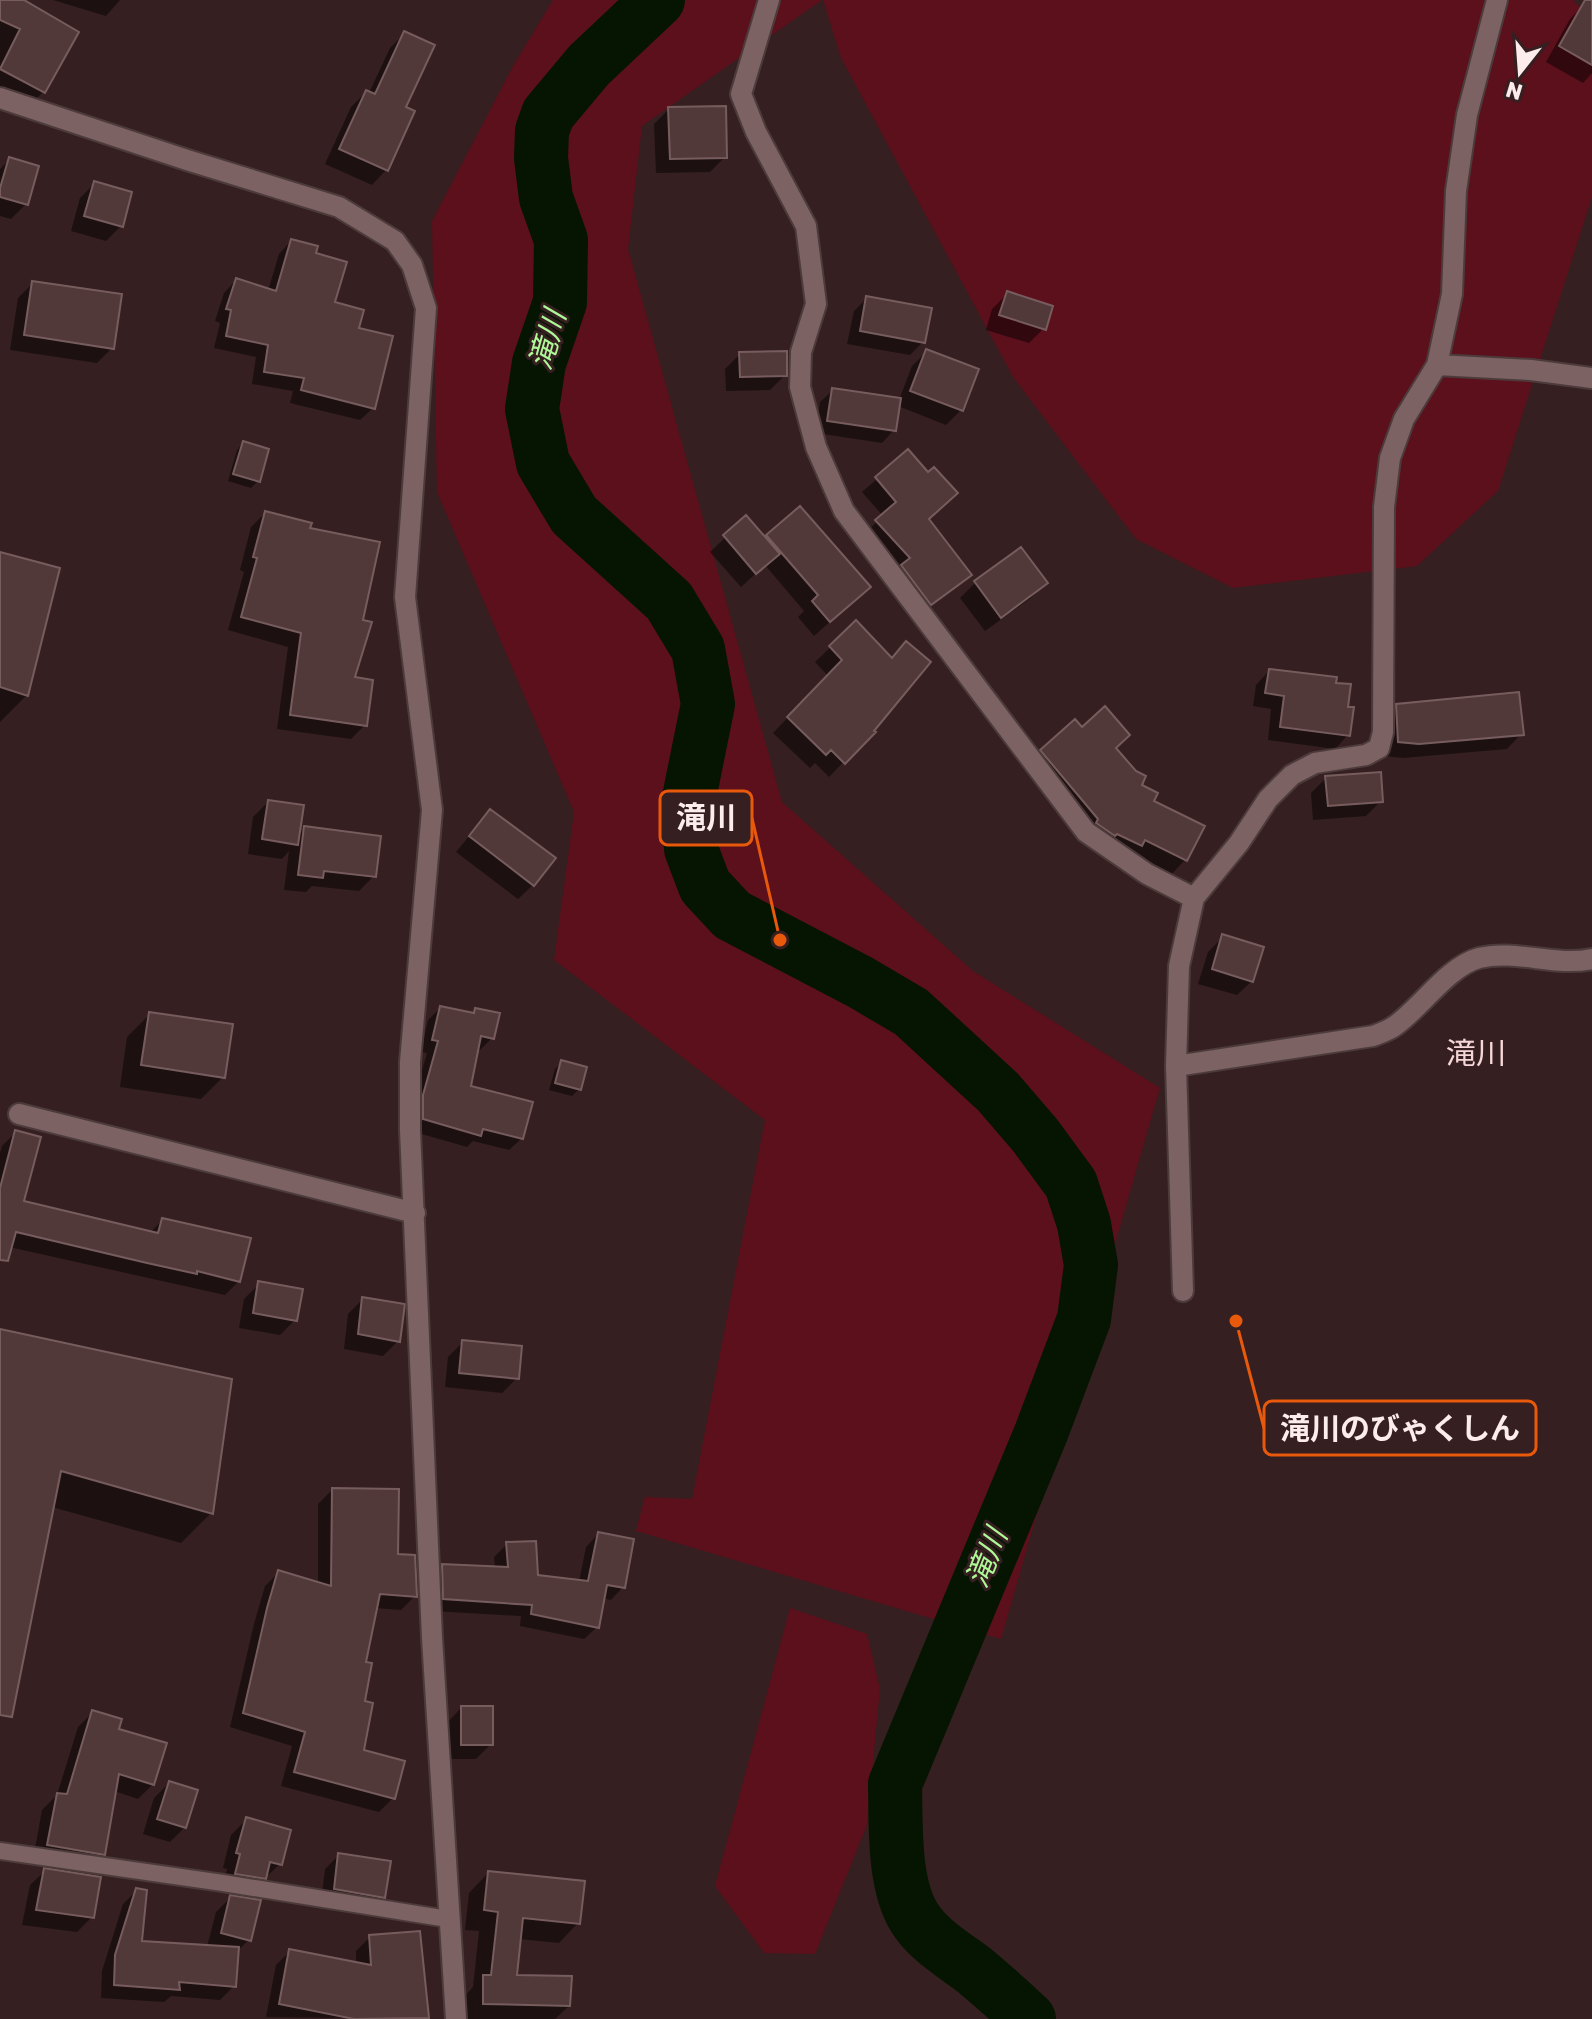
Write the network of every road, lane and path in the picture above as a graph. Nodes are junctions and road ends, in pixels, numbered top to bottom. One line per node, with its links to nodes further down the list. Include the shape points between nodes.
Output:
1 (769, 0): 6 (street, via 741,94 806,226 816,304 801,352 800,387 816,447 844,511 1086,832 1147,874)
2 (1497, 0): 4 (street, via 1467,115 1456,191 1452,294)
3 (0, 98): 10 (street, via 339,207 395,241 412,265 426,308 405,597 432,810 410,1062)
4 (1437, 365): 5 (street); 6 (street, via 1404,419 1390,458 1384,507 1379,748 1315,763 1292,775)
5 (1592, 378)
6 (1194, 898): 8 (street, via 1179,966)
7 (1592, 959): 8 (street, via 1476,959 1394,1027 1373,1036)
8 (1176, 1066): 11 (street)
9 (19, 1114): 10 (street)
10 (415, 1213): 13 (street)
11 (1183, 1291)
12 (0, 1851): 13 (lane)
13 (448, 1919): 14 (street)
14 (456, 2019)

